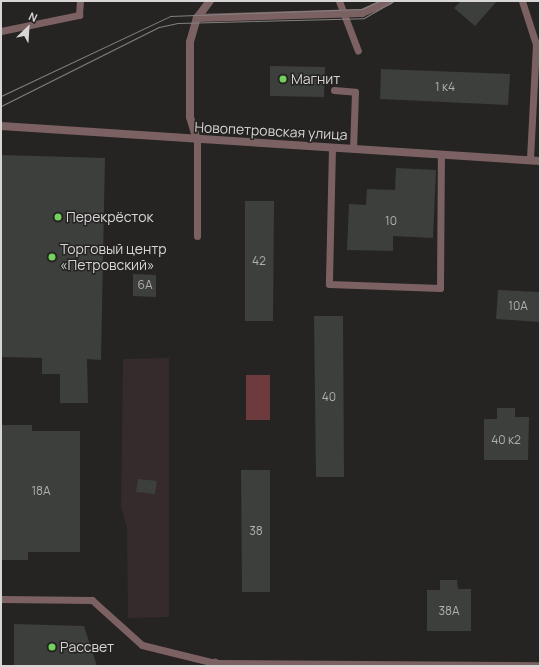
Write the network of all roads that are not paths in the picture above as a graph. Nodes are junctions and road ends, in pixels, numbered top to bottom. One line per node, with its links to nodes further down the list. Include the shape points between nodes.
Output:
1 (80, 1): 8 (lane, via 79,15)
2 (210, 1): 7 (street)
3 (389, 1): 6 (street, via 362,13)
4 (522, 1): 16 (lane, via 536,44)
5 (338, 2): 6 (lane)
6 (344, 14): 7 (street); 9 (lane)
7 (197, 18): 12 (street, via 191,32 189,56 190,117)
8 (1, 31)
9 (358, 51)
10 (334, 90): 14 (lane, via 355,92)
11 (1, 126): 12 (street, Новопетровская улица)
12 (197, 140): 13 (street, Новопетровская улица); 18 (lane)
13 (332, 147): 14 (street, Новопетровская улица); 15 (lane, via 329,284 440,288)
14 (353, 148): 15 (street, Новопетровская улица)
15 (441, 154): 16 (street, Новопетровская улица)
16 (530, 160): 17 (street, Новопетровская улица)
17 (540, 161)
18 (197, 236)
19 (1, 599): 20 (lane, via 92,600 142,645)
20 (214, 664): 21 (lane)
21 (345, 665): 22 (lane)
22 (540, 665)

